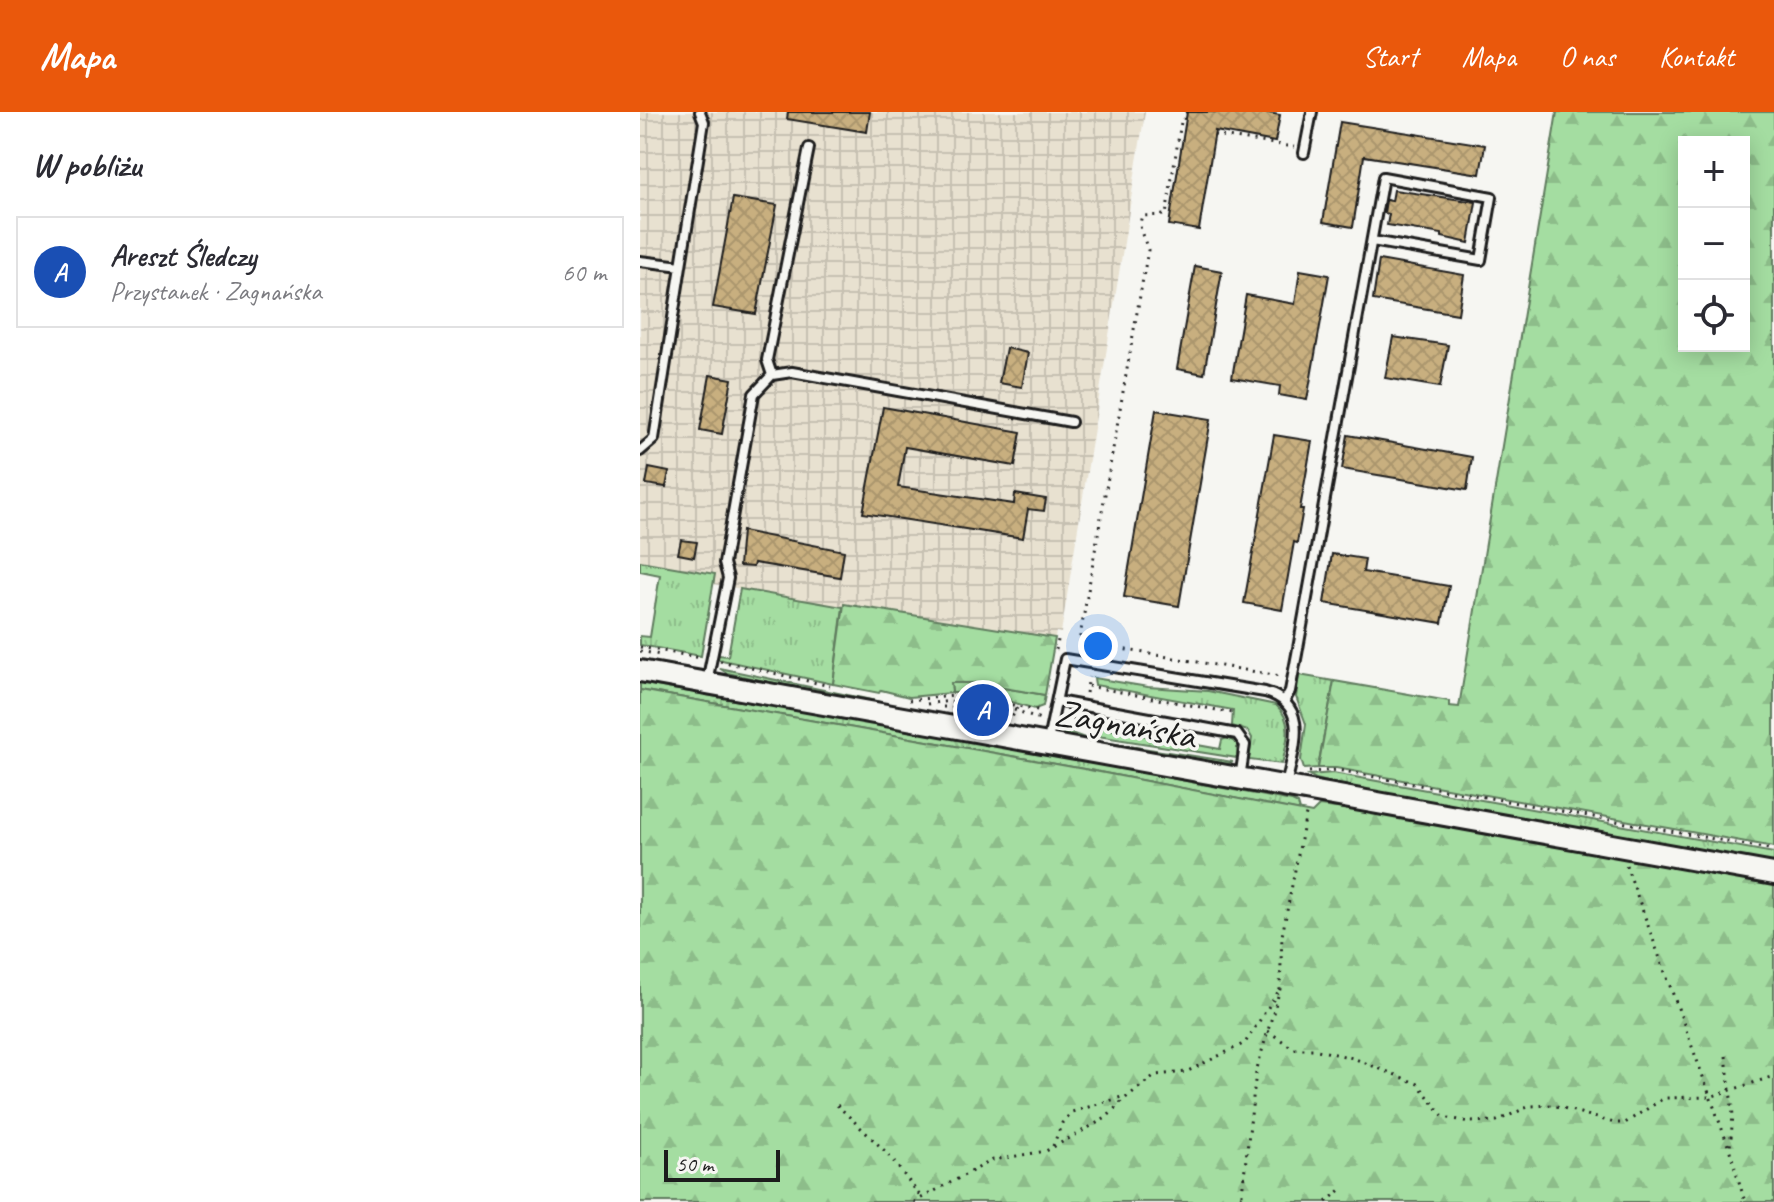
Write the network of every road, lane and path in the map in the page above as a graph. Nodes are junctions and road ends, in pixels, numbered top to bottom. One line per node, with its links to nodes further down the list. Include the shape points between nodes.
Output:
1 (700, 112): 9 (lane, via 704,122)
2 (1187, 112): 20 (path, via 1166,215 1142,216 1140,221 1148,250 1079,642 1094,650 1115,648)
3 (1312, 112): 6 (lane)
4 (1214, 135): 6 (path)
5 (809, 148): 10 (lane, via 767,360)
6 (1301, 150)
7 (1372, 241): 7 (lane, via 1383,177 1492,197 1481,260); 20 (lane)
8 (640, 261): 9 (lane)
9 (681, 266): 12 (lane, via 654,439)
10 (772, 375): 11 (lane, via 792,372); 17 (lane, via 754,394 724,563 728,578)
11 (1071, 422)
12 (640, 451)
13 (1058, 640): 15 (path)
14 (640, 647): 16 (path)
15 (1055, 653)
16 (701, 658)
17 (714, 670): 18 (street, Zagnańska); 22 (path); 34 (street, Zagnańska)
18 (640, 671)
19 (1089, 677): 21 (path)
20 (1292, 678): 24 (lane)
21 (1088, 686): 23 (path); 30 (path)
22 (836, 689)
23 (1085, 700)
24 (1285, 700): 26 (lane, via 1265,692 1065,659); 37 (lane, via 1296,726)
25 (932, 701): 27 (path); 29 (path, via 965,695); 29 (path, via 932,708 954,706 1012,717)
26 (1057, 701): 34 (lane); 35 (lane, via 1237,734 1245,745)
27 (904, 702)
28 (1046, 706): 29 (path, via 1039,712)
29 (1017, 708): 32 (path)
30 (1233, 713)
31 (1062, 717): 33 (path)
32 (1039, 718)
33 (1093, 723)
34 (1048, 746): 35 (street, Zagnańska)
35 (1240, 778): 37 (street, Zagnańska)
36 (1308, 781): 37 (street, Zagnańska); 38 (street, Zagnańska, via 1457,817); 39 (path, via 1337,770); 41 (path, via 1282,936)
37 (1286, 786)
38 (1619, 846): 40 (street, Zagnańska); 47 (path)
39 (1774, 850)
40 (1774, 874)
41 (1280, 989): 42 (path); 46 (path, via 1245,1043 1186,1072 1155,1075)
42 (1268, 1031): 47 (path, via 1294,1049 1353,1058 1418,1084 1444,1117 1469,1122 1497,1121 1530,1106 1553,1105 1625,1123 1664,1098); 52 (path, via 1256,1072)
43 (1726, 1056): 45 (path)
44 (1774, 1076): 45 (path)
45 (1731, 1091): 47 (path); 50 (path)
46 (1129, 1095): 49 (path, via 1106,1118); 49 (path, via 1072,1112)
47 (1710, 1097): 50 (path)
48 (837, 1105): 53 (path, via 887,1153)
49 (1053, 1146): 53 (path, via 993,1160)
50 (1730, 1151): 58 (path)
51 (1343, 1188): 57 (path)
52 (1242, 1195): 55 (path); 56 (path)
53 (921, 1198): 54 (path)
54 (914, 1202)
55 (1235, 1202)
56 (1241, 1202)
57 (1326, 1202)
58 (1745, 1202)

